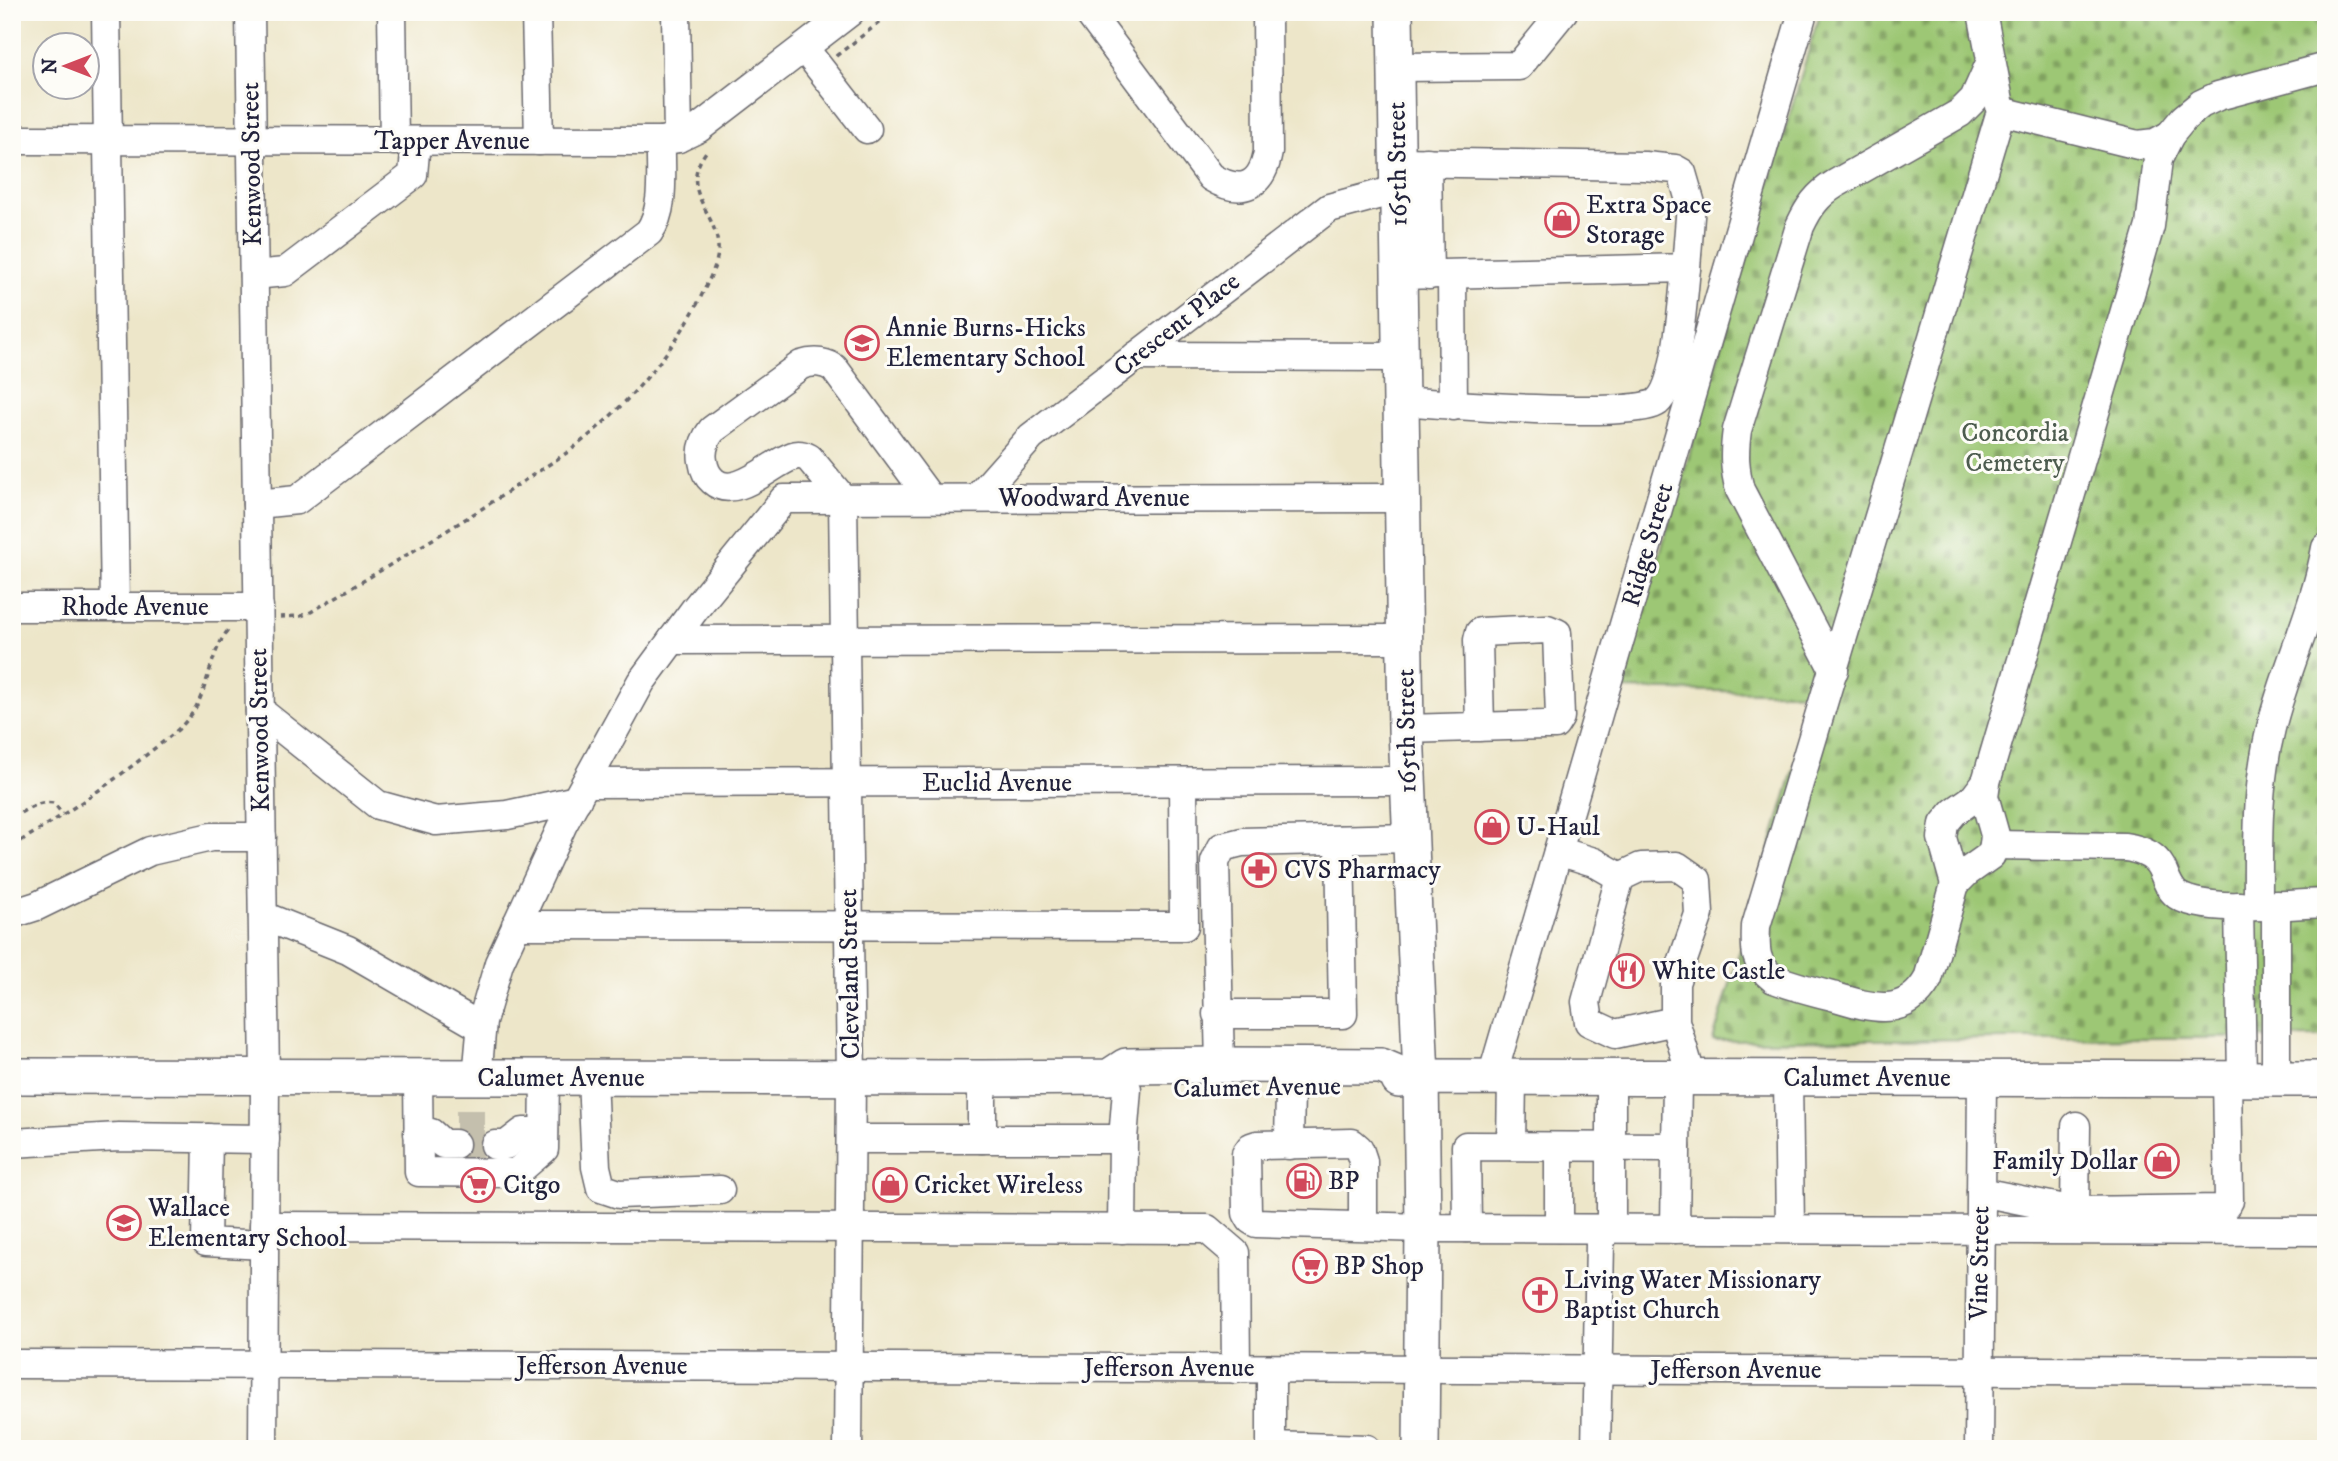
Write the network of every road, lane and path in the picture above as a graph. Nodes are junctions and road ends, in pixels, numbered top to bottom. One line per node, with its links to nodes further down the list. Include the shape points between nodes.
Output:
1 (106, 12): 23 (street)
2 (250, 12): 25 (street, Kenwood Street)
3 (392, 12): 26 (street)
4 (536, 12): 27 (street)
5 (677, 12): 24 (street)
6 (850, 12): 14 (street, Tapper Avenue)
7 (893, 12): 14 (path)
8 (1088, 12): 9 (street, via 1211,177 1238,186 1248,185 1262,173 1268,152)
9 (1267, 12)
10 (1395, 12): 16 (main road, 165th Street)
11 (1563, 12): 16 (street, via 1520,65)
12 (1803, 12): 59 (street, Ridge Street)
13 (1982, 12): 15 (street)
14 (816, 41): 20 (street); 24 (street, Tapper Avenue, via 699,128)
15 (1991, 61): 18 (street); 19 (street, via 1974,99)
16 (1396, 67): 31 (main road, 165th Street)
17 (2326, 67): 21 (street, via 2218,96 2201,104)
18 (2001, 111): 28 (street); 30 (street)
19 (1942, 125): 30 (street, via 1967,132); 54 (street, via 1820,193 1809,207 1737,430 1734,461 1740,490)
20 (867, 129)
21 (2170, 135): 28 (street, via 2154,143); 32 (street, via 2158,159)
22 (12, 140): 23 (street, Tapper Avenue)
23 (108, 140): 25 (street, Tapper Avenue); 47 (street)
24 (670, 140): 27 (street, Tapper Avenue); 44 (street, via 659,209 649,232 297,500)
25 (252, 141): 26 (street, Tapper Avenue); 34 (street, Kenwood Street)
26 (405, 141): 27 (street, Tapper Avenue); 34 (street, via 413,175 285,272)
27 (539, 141)
28 (2121, 142): 32 (street, via 2142,166)
29 (714, 145): 48 (path, via 700,161 695,182 713,229 717,257 692,314 622,405 569,450 446,533 311,612)
30 (1985, 166): 54 (street)
31 (1408, 171): 33 (street, Crescent Place, via 1675,169 1682,173 1691,204); 35 (main road, 165th Street); 36 (street, Crescent Place, via 1329,208)
32 (2154, 199): 62 (street, via 2150,226)
33 (1686, 268): 35 (street); 39 (street, via 1677,347 1666,388 1657,402 1607,410)
34 (254, 275): 44 (street, Kenwood Street)
35 (1427, 275): 37 (main road, 165th Street); 39 (street)
36 (1136, 356): 37 (street); 41 (street, Crescent Place, via 1031,437)
37 (1401, 357): 38 (main road, 165th Street)
38 (1402, 401): 39 (street); 42 (main road, 165th Street)
39 (1453, 405)
40 (930, 498): 41 (street, Woodward Avenue); 43 (street, Woodward Avenue); 43 (street, via 827,364 801,365 707,436 703,462 716,484 742,484 791,456 803,455)
41 (977, 498): 42 (street, Woodward Avenue)
42 (1403, 498): 51 (main road, 165th Street)
43 (843, 499): 52 (street, Woodward Avenue, via 784,499); 53 (street, Cleveland Street)
44 (257, 504): 48 (street, Kenwood Street)
45 (2326, 548): 49 (street)
46 (12, 607): 47 (street, Rhode Avenue)
47 (115, 607): 48 (street, Rhode Avenue)
48 (268, 612): 55 (street, Kenwood Street)
49 (2316, 622): 76 (street, via 2284,680 2263,769 2258,808)
50 (232, 626): 65 (path, via 222,637 193,712 177,730)
51 (1405, 639): 53 (street); 58 (main road, 165th Street)
52 (672, 640): 53 (street); 64 (street, via 641,682)
53 (845, 640): 63 (street, Cleveland Street)
54 (1833, 670): 74 (street, via 1756,926 1757,957 1764,972 1788,984 1871,1007 1911,1000 1928,979)
55 (260, 711): 64 (street, Euclid Avenue, via 378,805 436,821 507,815); 67 (street, Kenwood Street)
56 (1545, 725): 57 (street); 57 (street, via 1555,725 1560,717 1557,633 1547,628 1480,632); 59 (street, via 1551,736)
57 (1480, 727): 58 (street)
58 (1406, 729): 60 (main road, 165th Street)
59 (1585, 757): 72 (street, Ridge Street)
60 (1407, 780): 61 (street, Euclid Avenue); 68 (main road, 165th Street)
61 (1183, 782): 63 (street, Euclid Avenue); 80 (street, via 1184,926)
62 (1986, 782): 70 (street, via 1984,796); 74 (street, via 1944,824 1942,838)
63 (847, 783): 64 (street, Euclid Avenue); 80 (street, Cleveland Street)
64 (581, 791): 79 (street)
65 (63, 815): 66 (path, via 54,803 45,802); 71 (path)
66 (12, 818)
67 (262, 837): 77 (street, via 211,837 150,852); 78 (street, Kenwood Street)
68 (1410, 838): 69 (street); 90 (main road, 165th Street)
69 (1340, 840): 81 (street, via 1222,846 1214,862); 81 (street, via 1343,1014)
70 (1994, 845): 74 (street, via 1991,855); 76 (street, via 2139,849 2160,865 2173,892 2185,899 2199,904)
71 (12, 846)
72 (1558, 852): 73 (street, via 1594,862); 91 (street, Ridge Street)
73 (1620, 877): 82 (street, via 1641,867 1677,866 1696,880 1699,914 1675,984); 82 (street, via 1586,1002 1589,1022 1615,1034)
74 (1955, 884)
75 (2326, 903): 76 (street)
76 (2258, 905): 99 (street); 100 (street)
77 (12, 914)
78 (263, 916): 83 (street, via 348,950); 86 (street, Kenwood Street)
79 (516, 925): 80 (street); 83 (street, via 499,963)
80 (849, 926): 94 (street, Cleveland Street)
81 (1217, 1014): 84 (street)
82 (1675, 1021): 95 (street)
83 (481, 1027): 88 (street)
84 (1220, 1065): 90 (main road, Calumet Avenue, via 1381,1066); 102 (main road, Calumet Avenue, via 1126,1066)
85 (12, 1076): 86 (main road, Calumet Avenue)
86 (265, 1077): 87 (main road, Calumet Avenue); 108 (street, Kenwood Street)
87 (418, 1077): 88 (main road, Calumet Avenue); 105 (street, via 440,1134 419,1172 516,1173 544,1149)
88 (477, 1077): 89 (main road, Calumet Avenue)
89 (545, 1077): 93 (main road, Calumet Avenue); 105 (street)
90 (1414, 1077): 91 (main road, Calumet Avenue); 103 (main road, Calumet Avenue, via 1381,1086); 119 (main road, 165th Street)
91 (1502, 1077): 92 (main road, Calumet Avenue); 114 (street, Ridge Street)
92 (1611, 1077): 95 (main road, Calumet Avenue); 117 (street)
93 (592, 1078): 94 (main road, Calumet Avenue); 120 (street, via 601,1188 619,1194)
94 (851, 1078): 98 (main road, Calumet Avenue); 109 (street, Cleveland Street)
95 (1685, 1078): 96 (main road, Calumet Avenue); 116 (street)
96 (1788, 1078): 97 (main road, Calumet Avenue); 131 (street)
97 (1982, 1078): 99 (main road, Calumet Avenue); 121 (street, Vine Street)
98 (982, 1079): 102 (main road, Calumet Avenue); 110 (street)
99 (2234, 1079): 100 (main road, Calumet Avenue); 122 (street, via 2229,1201 2222,1209)
100 (2276, 1079): 101 (main road, Calumet Avenue)
101 (2326, 1079)
102 (1118, 1083): 103 (main road, Calumet Avenue); 111 (street)
103 (1290, 1089): 113 (street)
104 (2076, 1126): 122 (street)
105 (534, 1132): 106 (street, via 506,1145)
106 (495, 1135)
107 (208, 1138): 108 (street); 112 (street); 134 (street, via 206,1242)
108 (265, 1139): 134 (street, Kenwood Street)
109 (851, 1139): 110 (street); 127 (street, Cleveland Street)
110 (982, 1139): 111 (street)
111 (1123, 1139): 128 (street)
112 (12, 1143)
113 (1289, 1145): 123 (street, via 1352,1143 1359,1149); 123 (street, via 1257,1145 1246,1154 1251,1220)
114 (1511, 1146): 115 (street); 118 (street, via 1466,1146)
115 (1559, 1147): 117 (street); 126 (street)
116 (1676, 1147): 117 (street); 130 (street)
117 (1611, 1148): 129 (street, via 1611,1219)
118 (1466, 1167): 119 (street); 125 (street)
119 (1422, 1168): 124 (main road, 165th Street)
120 (720, 1190)
121 (1981, 1192): 122 (street); 132 (street, Vine Street)
122 (2076, 1211)
123 (1363, 1226): 124 (street)
124 (1423, 1228): 125 (street); 140 (main road, 165th Street)
125 (1467, 1228): 126 (street)
126 (1559, 1228): 129 (street)
127 (850, 1229): 128 (street); 134 (street); 137 (street, Cleveland Street)
128 (1122, 1229): 138 (street, via 1207,1229 1235,1253)
129 (1605, 1229): 130 (street); 141 (street, via 1600,1243)
130 (1675, 1229): 131 (street)
131 (1790, 1229): 132 (street)
132 (1981, 1230): 133 (street); 142 (street, Vine Street)
133 (2326, 1231)
134 (264, 1236): 136 (street, Kenwood Street)
135 (12, 1364): 136 (street, Jefferson Avenue)
136 (263, 1365): 137 (street, Jefferson Avenue); 145 (street, Kenwood Street)
137 (849, 1367): 138 (street, Jefferson Avenue); 146 (street, Cleveland Street)
138 (1236, 1369): 139 (street, Jefferson Avenue)
139 (1271, 1369): 140 (street, Jefferson Avenue); 144 (street)
140 (1423, 1369): 141 (street, Jefferson Avenue); 148 (main road, 165th Street)
141 (1598, 1370): 142 (street, Jefferson Avenue); 149 (street)
142 (1979, 1371): 143 (street, Jefferson Avenue); 150 (street, Vine Street)
143 (2326, 1372)
144 (1271, 1448): 147 (street)
145 (263, 1449)
146 (848, 1449)
147 (1367, 1449)
148 (1421, 1449)
149 (1596, 1449)
150 (1979, 1449)

